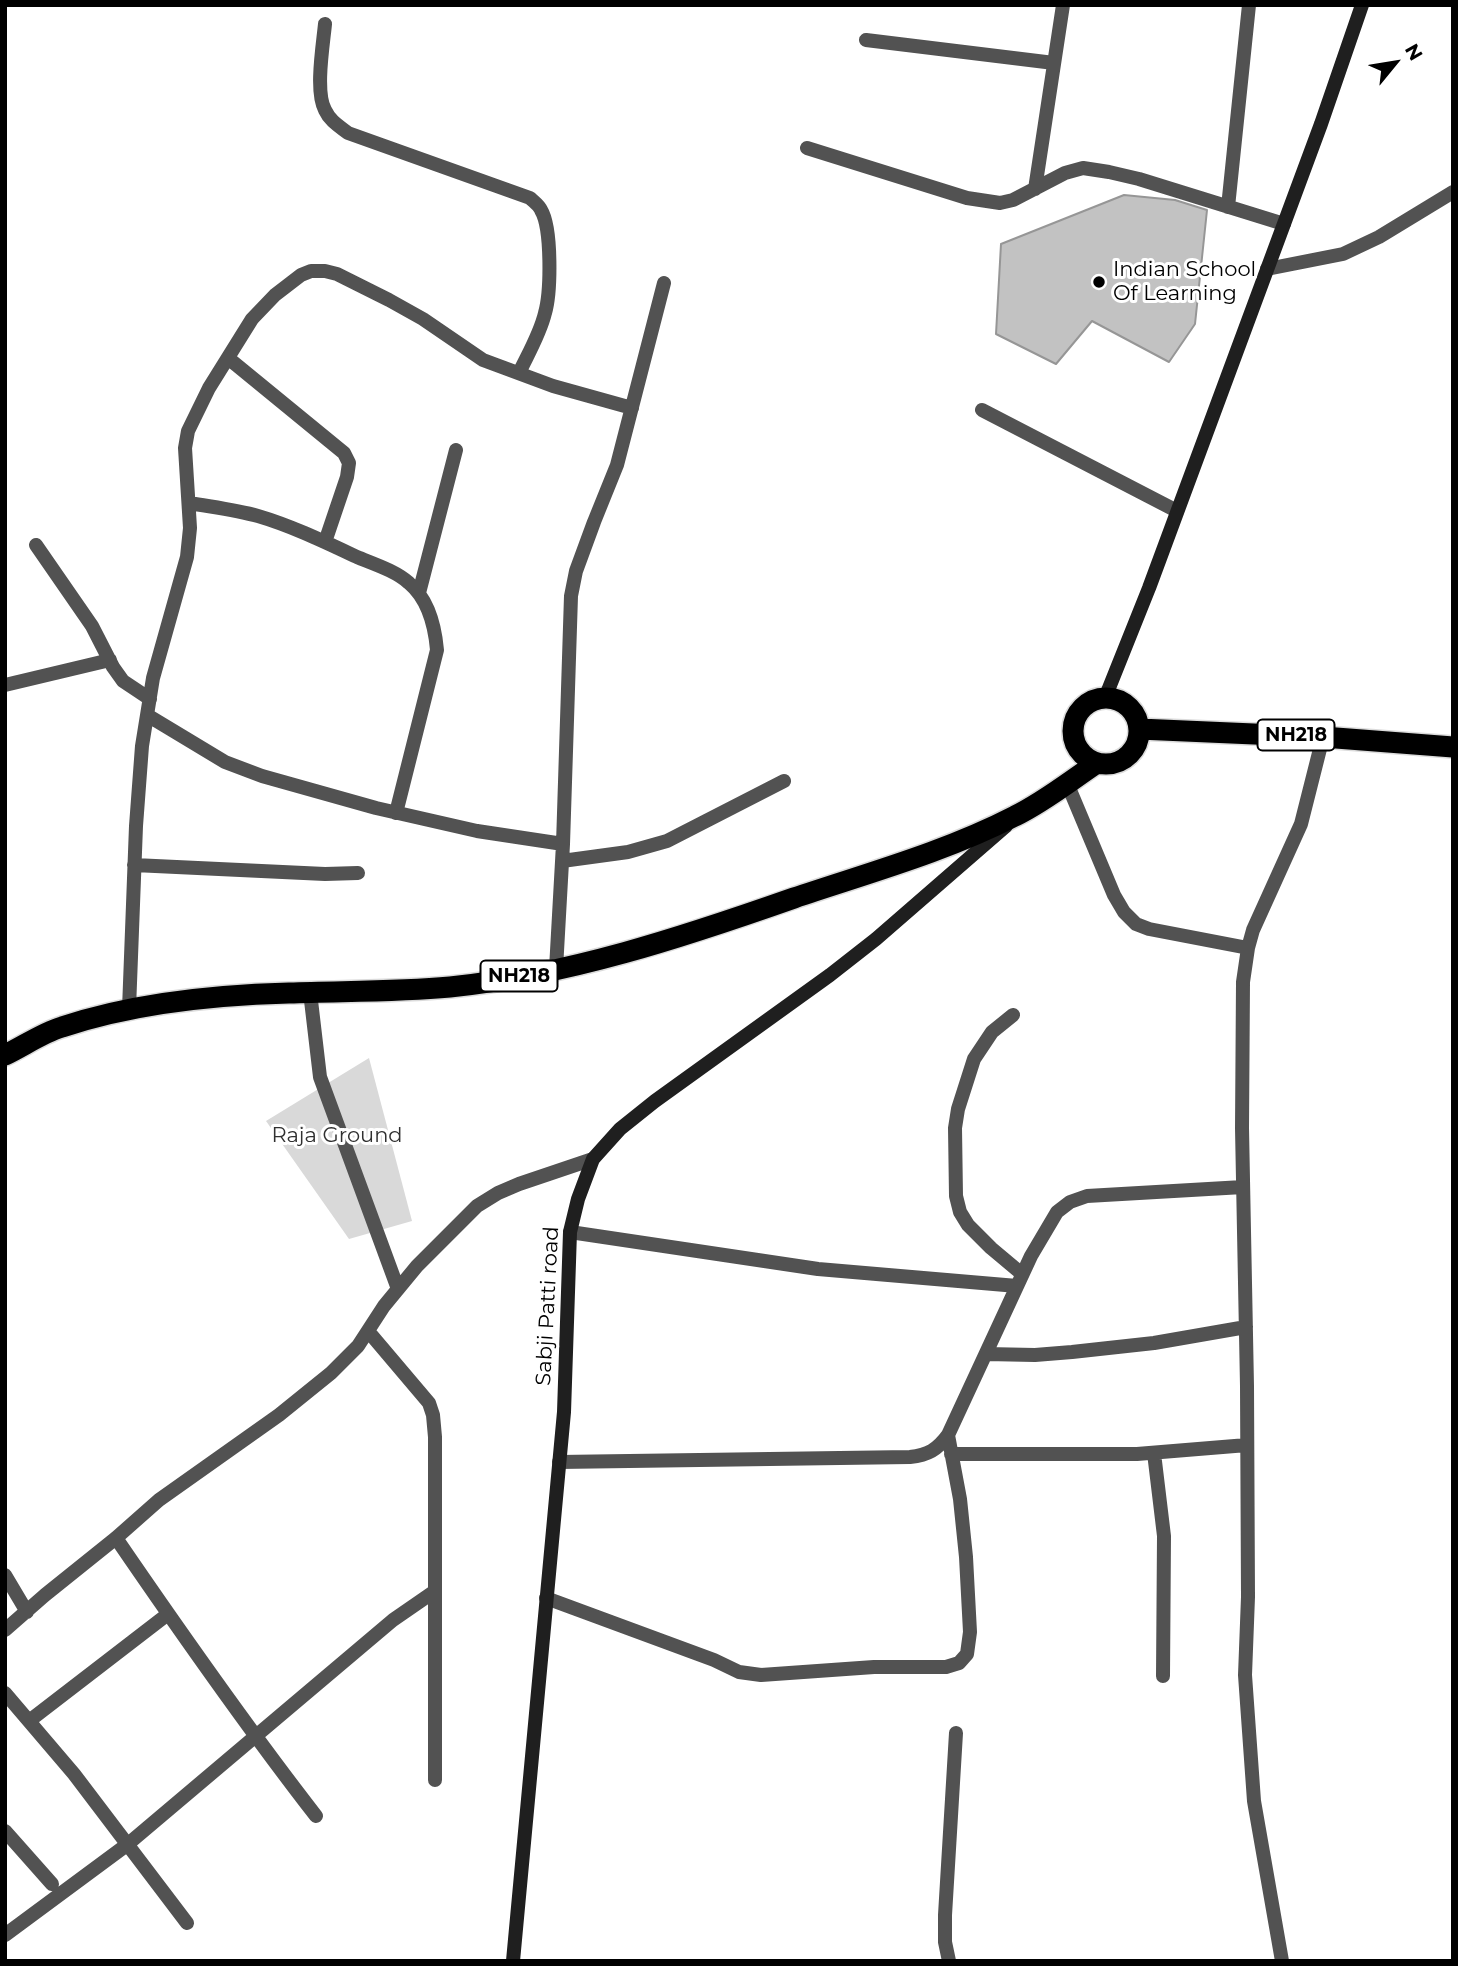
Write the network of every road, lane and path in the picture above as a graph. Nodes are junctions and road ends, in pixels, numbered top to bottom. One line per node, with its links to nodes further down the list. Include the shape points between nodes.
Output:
1 (1063, 5): 6 (street)
2 (1248, 5): 10 (street)
3 (1362, 5): 11 (main road)
4 (325, 24): 15 (street, via 320,98 334,123 348,133 530,198 541,208 548,233 549,295 539,331)
5 (866, 40): 6 (street)
6 (1054, 63): 8 (street)
7 (807, 148): 8 (street, via 967,198 1000,203)
8 (1035, 190): 10 (street, via 1083,168 1139,179)
9 (1453, 191): 12 (street, via 1343,254)
10 (1228, 206): 11 (street)
11 (1284, 224): 12 (main road)
12 (1267, 269): 20 (main road)
13 (664, 284): 16 (street)
14 (228, 358): 15 (street, via 252,319 275,295 302,275 325,271 423,319 482,360); 19 (street, via 188,431); 21 (street, via 344,453 349,463 347,477)
15 (519, 373): 16 (street)
16 (632, 408): 37 (street, via 571,596)
17 (982, 410): 20 (street)
18 (456, 450): 23 (street)
19 (190, 503): 21 (street, via 256,516); 27 (street, via 187,557)
20 (1177, 511): 26 (main road)
21 (325, 542): 23 (street, via 380,566)
22 (36, 545): 24 (street, via 92,625)
23 (419, 593): 35 (street, via 437,650)
24 (110, 660): 25 (street); 27 (street, via 123,681)
25 (5, 685)
26 (1105, 698): 29 (highway, via 1128,707); 32 (highway, via 1084,706 1073,727 1078,749)
27 (150, 699): 28 (street)
28 (147, 715): 35 (street, via 225,762); 39 (street)
29 (1139, 729): 30 (highway, NH218); 32 (highway, NH218, via 1138,740 1126,757)
30 (1323, 737): 31 (highway, NH218); 41 (street, via 1301,824)
31 (1453, 747)
32 (1097, 763): 34 (highway, NH218)
33 (784, 781): 38 (street, via 667,841 628,852)
34 (1067, 783): 36 (highway, NH218); 41 (street, via 1114,895 1136,924)
35 (396, 813): 37 (street)
36 (1017, 816): 42 (highway, NH218, via 928,853 712,926); 47 (main road, Sabji Patti road, via 876,939 655,1101)
37 (563, 844): 38 (street)
38 (562, 861): 42 (street)
39 (134, 865): 40 (street); 44 (street)
40 (358, 873)
41 (1248, 948): 48 (street, via 1243,982)
42 (556, 969): 43 (highway, NH218, via 451,986)
43 (310, 992): 44 (highway, NH218); 51 (street, via 320,1077)
44 (129, 1009): 46 (highway, NH218, via 59,1028)
45 (1013, 1015): 50 (street, via 982,1044 958,1109 956,1196 968,1225)
46 (5, 1055)
47 (593, 1159): 49 (main road, Sabji Patti road); 51 (street, via 519,1184 477,1206)
48 (1243, 1187): 50 (street, via 1087,1196 1070,1202 1057,1212); 52 (street)
49 (570, 1232): 50 (street, via 818,1269); 59 (main road, Sabji Patti road)
50 (1020, 1280): 54 (street)
51 (398, 1289): 53 (street)
52 (1246, 1327): 54 (street, via 1072,1352); 56 (street)
53 (368, 1331): 60 (street, via 306,1395 159,1500); 62 (street, via 418,1388 433,1415)
54 (986, 1354): 55 (street)
55 (948, 1435): 58 (street); 59 (street, via 926,1455 910,1457)
56 (1247, 1445): 57 (street); 81 (street, via 1245,1675 1254,1801)
57 (1154, 1453): 58 (street); 67 (street, via 1164,1536)
58 (951, 1454): 63 (street, via 960,1499 970,1632 967,1654 946,1667 761,1675 739,1672)
59 (559, 1462): 63 (main road, Sabji Patti road)
60 (116, 1538): 64 (street); 65 (street)
61 (5, 1575): 64 (street)
62 (435, 1591): 71 (street, via 393,1620); 72 (street)
63 (546, 1598): 79 (main road, Sabji Patti road)
64 (27, 1612): 66 (street)
65 (168, 1614): 69 (street); 71 (street)
66 (5, 1630)
67 (1163, 1676)
68 (5, 1693): 69 (street)
69 (29, 1721): 75 (street)
70 (956, 1733): 80 (street, via 945,1915)
71 (255, 1736): 73 (street); 75 (street)
72 (435, 1780)
73 (316, 1815)
74 (5, 1831): 76 (street)
75 (128, 1844): 77 (street); 78 (street)
76 (52, 1884)
77 (187, 1923)
78 (5, 1935)
79 (513, 1961)
80 (949, 1961)
81 (1283, 1961)

